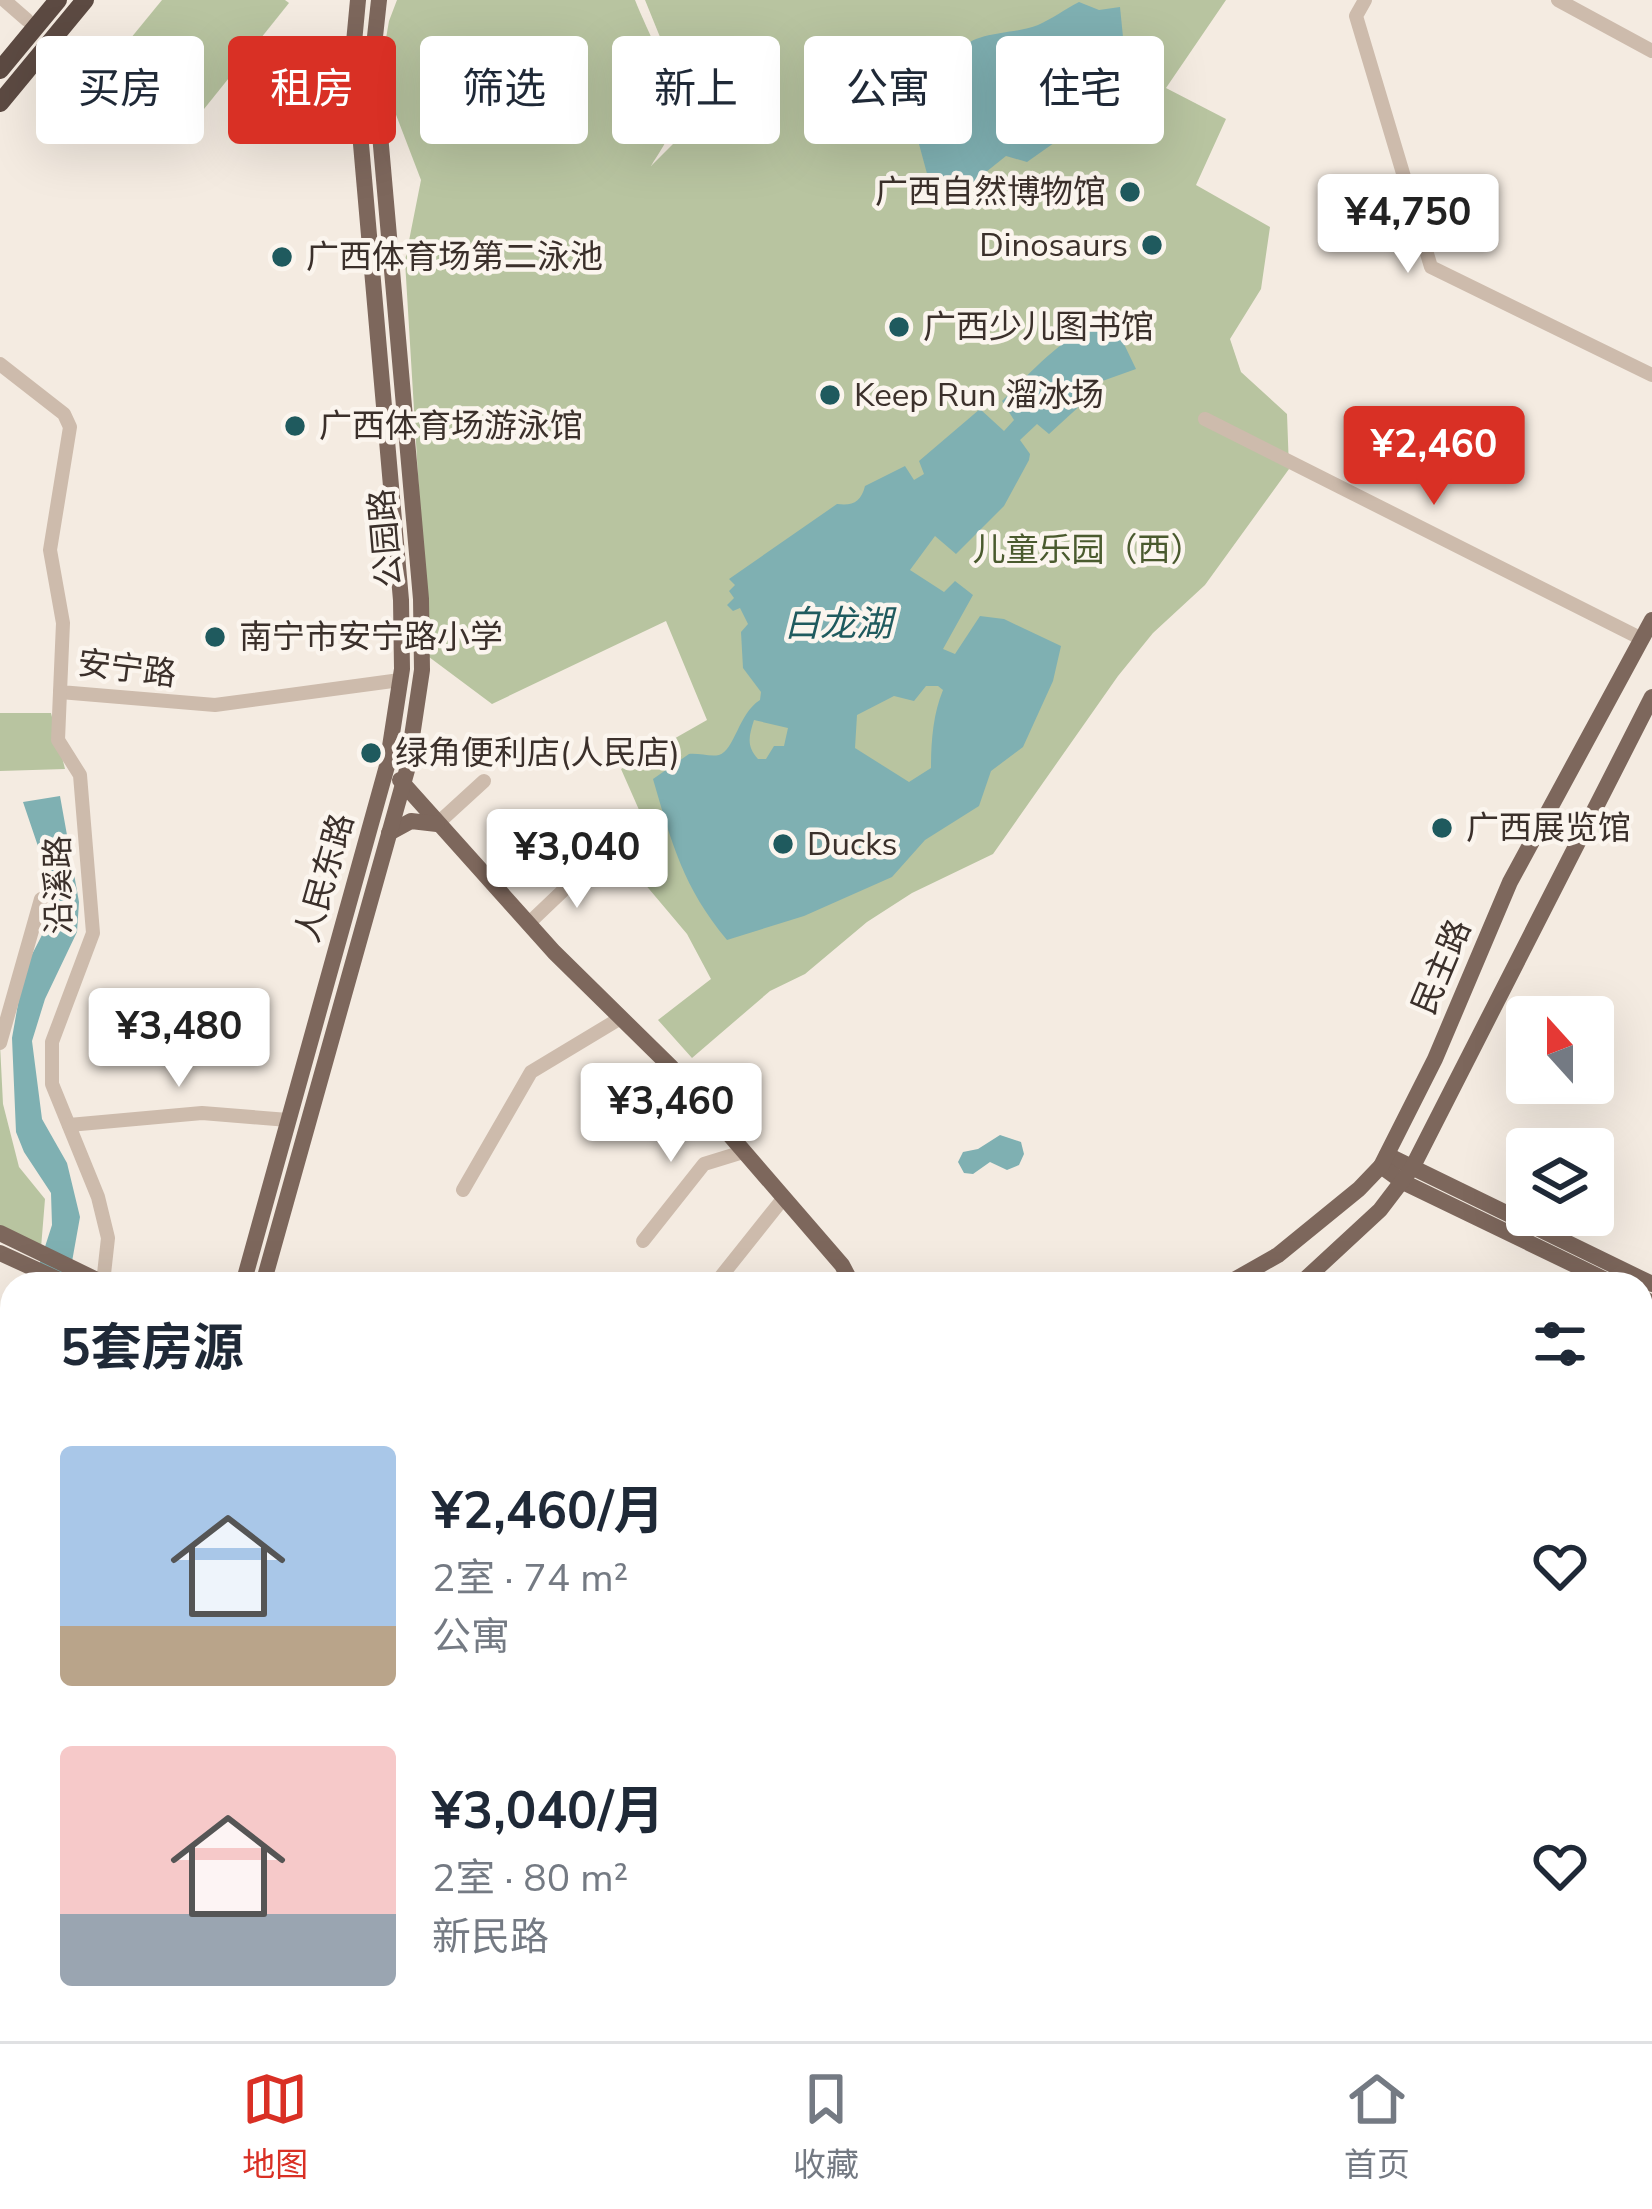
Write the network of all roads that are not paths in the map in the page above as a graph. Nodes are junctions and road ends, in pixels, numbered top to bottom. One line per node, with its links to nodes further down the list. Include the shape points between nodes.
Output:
1 (4, 0): 9 (street)
2 (75, 0): 13 (highway)
3 (85, 0): 14 (highway)
4 (358, 0): 20 (main road, 公园路, via 353,53 401,600)
5 (379, 0): 25 (main road, 公园路, via 374,56 421,599 422,670)
6 (1365, 0): 16 (street, via 1356,16 1431,267)
7 (1558, 0): 10 (street)
8 (51, 3): 9 (highway); 12 (highway)
9 (27, 20): 11 (highway)
10 (1652, 51)
11 (0, 54)
12 (0, 70)
13 (0, 93)
14 (0, 103)
15 (0, 364): 21 (street, 安宁路, via 70,427 50,550 63,623)
16 (1652, 376)
17 (1205, 419): 19 (street)
18 (1652, 620): 19 (main road, 民主路)
19 (1642, 639): 36 (main road, 民主路, via 1510,882)
20 (400, 680): 21 (street, 安宁路, via 215,705); 23 (main road, 公园路)
21 (61, 692): 34 (street, 沿溪路, via 58,740 80,776 93,898 93,932 52,1042 52,1084)
22 (1652, 697): 37 (main road, 民主路)
23 (387, 766): 25 (main road); 33 (main road, 人民东路)
24 (484, 781): 26 (street)
25 (403, 784): 26 (main road); 27 (main road, 人民东路)
26 (437, 824): 27 (main road, via 411,821); 30 (main road)
27 (389, 833): 46 (main road, 人民东路)
28 (593, 862): 30 (street)
29 (41, 899): 32 (street)
30 (528, 924): 31 (main road)
31 (619, 1018): 35 (main road); 38 (street, via 531,1072)
32 (0, 1043)
33 (288, 1120): 34 (street, via 202,1113); 45 (main road, 人民东路)
34 (69, 1125): 44 (street, 沿溪路, via 108,1238)
35 (743, 1152): 39 (main road); 40 (street, via 704,1164)
36 (1384, 1160): 37 (main road); 49 (main road, 民主路, via 1359,1190)
37 (1407, 1175): 50 (main road, 民主路); 51 (main road); 52 (main road)
38 (463, 1190)
39 (782, 1200): 47 (street); 48 (main road)
40 (643, 1240)
41 (6, 1246): 42 (main road); 43 (main road)
42 (48, 1272)
43 (75, 1272)
44 (103, 1272)
45 (245, 1272)
46 (265, 1272)
47 (725, 1272)
48 (846, 1272)
49 (1248, 1272)
50 (1313, 1272)
51 (1591, 1272)
52 (1625, 1272)

